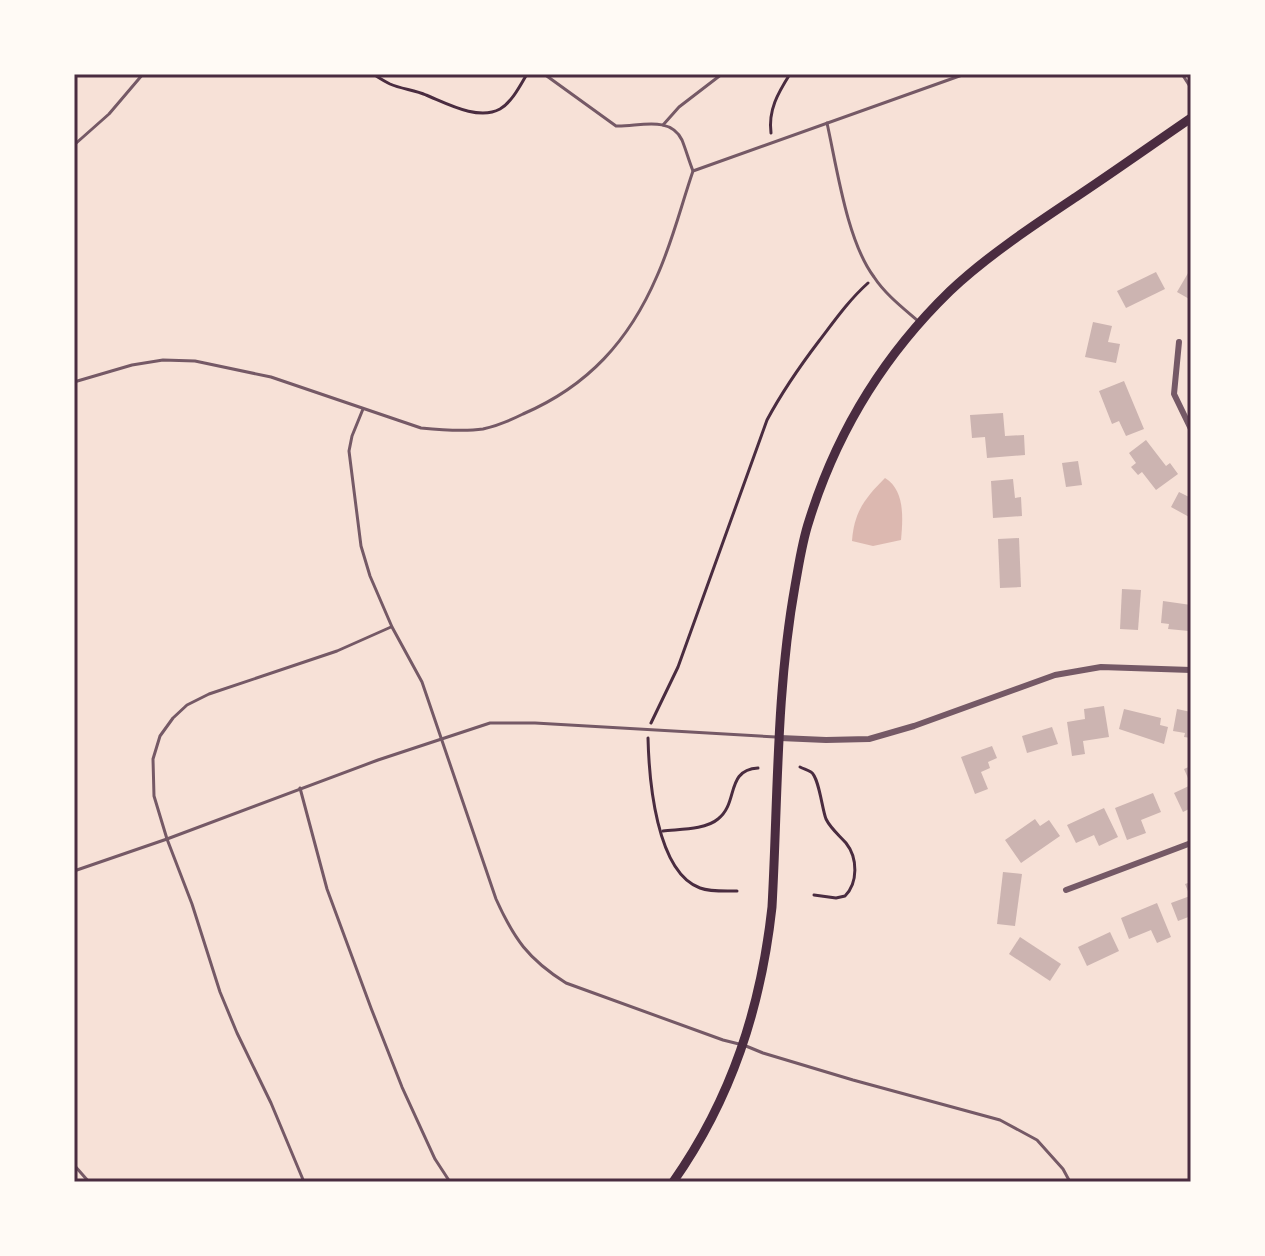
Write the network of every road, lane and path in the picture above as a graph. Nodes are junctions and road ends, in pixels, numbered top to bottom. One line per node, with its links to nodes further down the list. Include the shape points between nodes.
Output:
1 (143, 74): 14 (lane)
2 (373, 74): 3 (path, via 468,111 490,112 504,106)
3 (527, 74)
4 (544, 74): 12 (lane, via 616,126)
5 (722, 74): 12 (lane)
6 (790, 74): 13 (path, via 772,105)
7 (965, 74): 11 (lane)
8 (1182, 74): 9 (lane)
9 (1191, 88)
10 (1191, 118): 17 (main road, via 1021,234)
11 (827, 123): 13 (lane); 16 (lane, via 853,234)
12 (663, 125): 15 (lane, via 680,137)
13 (773, 143): 15 (lane)
14 (74, 145)
15 (693, 171): 20 (lane, via 657,276 628,330 576,385 546,404 484,429 421,428)
16 (874, 278): 17 (lane); 24 (path, via 851,298 767,420 683,653)
17 (919, 322): 26 (main road, via 861,402 808,521 788,624)
18 (1179, 342): 21 (street, via 1174,394)
19 (74, 382): 20 (lane, via 132,365 195,361 271,377)
20 (363, 409): 22 (lane, via 349,451 356,510 370,576)
21 (1191, 429)
22 (392, 627): 25 (lane, via 422,682); 31 (lane, via 209,694 179,711 160,736 153,759 154,796)
23 (1191, 670): 26 (street, via 1101,667 1055,675 869,739)
24 (647, 729): 25 (lane, via 490,723); 26 (lane); 30 (path)
25 (442, 738): 29 (lane); 37 (lane, via 496,899 529,956 566,983)
26 (780, 738): 37 (main road, via 769,938)
27 (800, 767): 36 (path, via 816,777 826,819 850,850 855,874 845,896)
28 (758, 768): 30 (path, via 737,778 720,819)
29 (300, 788): 31 (lane); 41 (lane, via 327,889 371,1008 402,1087)
30 (661, 831): 35 (path, via 671,863 687,881 711,891)
31 (167, 839): 33 (lane); 40 (lane, via 220,992)
32 (1191, 843): 34 (street)
33 (74, 871)
34 (1066, 890)
35 (737, 891)
36 (814, 895)
37 (743, 1045): 42 (main road, via 704,1133); 43 (lane, via 1000,1120 1037,1140)
38 (74, 1165): 39 (lane)
39 (89, 1182)
40 (304, 1182)
41 (450, 1182)
42 (673, 1182)
43 (1070, 1182)

